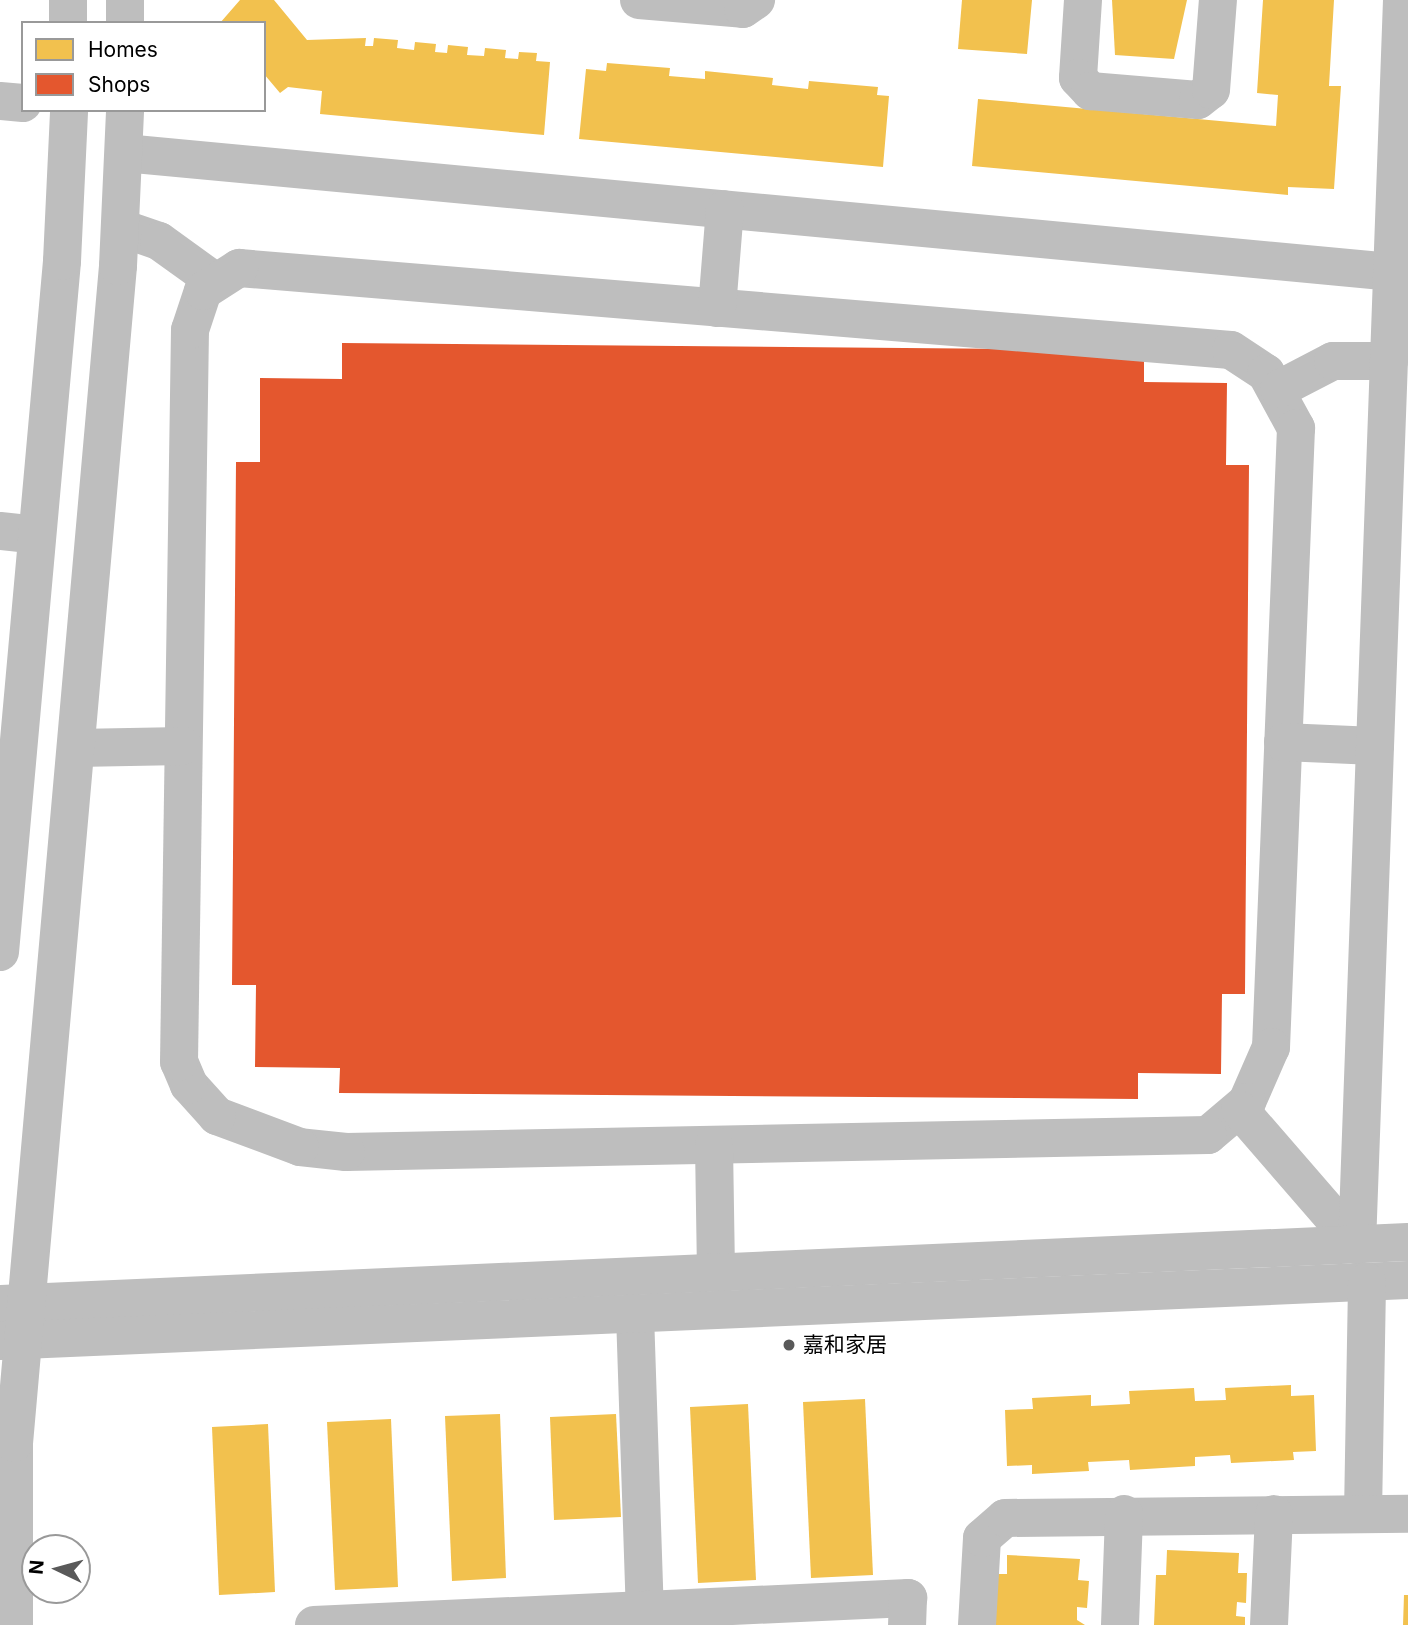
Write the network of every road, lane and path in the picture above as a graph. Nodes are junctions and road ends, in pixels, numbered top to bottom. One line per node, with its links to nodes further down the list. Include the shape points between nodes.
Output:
1 (68, 0): 8 (street)
2 (125, 0): 9 (street)
3 (639, 0): 4 (street, via 743,9)
4 (756, 0)
5 (1083, 0): 6 (street, via 1078,78 1090,91 1198,100 1211,90)
6 (1218, 0)
7 (1402, 0): 17 (street)
8 (68, 21)
9 (125, 21)
10 (0, 101): 11 (street)
11 (21, 103)
12 (69, 112): 24 (street)
13 (125, 112): 14 (street)
14 (124, 153): 15 (street); 16 (street)
15 (725, 209): 17 (street); 19 (street)
16 (121, 228): 18 (street, via 159,241); 28 (street)
17 (1393, 272): 20 (street)
18 (213, 280): 19 (street, via 239,268); 26 (street, via 196,303 190,330)
19 (717, 308): 22 (street, via 1231,351)
20 (1399, 324): 21 (street)
21 (1389, 361): 22 (street, via 1332,361); 27 (street)
22 (1279, 389): 25 (street, via 1296,428)
23 (0, 531): 24 (street)
24 (37, 535): 29 (street)
25 (1283, 742): 27 (street); 30 (street, via 1271,1047 1258,1085)
26 (183, 746): 28 (street); 31 (street, via 179,1062 189,1084 217,1116 300,1147 346,1152)
27 (1376, 746): 33 (street)
28 (76, 748): 37 (street)
29 (0, 952)
30 (1240, 1110): 31 (street, via 1208,1135); 33 (street)
31 (714, 1145): 34 (street)
32 (1408, 1242): 33 (street)
33 (1357, 1245): 34 (street)
34 (716, 1273): 37 (street)
35 (1408, 1280): 36 (street)
36 (1367, 1282): 38 (street); 42 (street)
37 (13, 1303): 39 (street)
38 (635, 1314): 39 (street); 44 (street)
39 (11, 1341): 46 (street)
40 (1124, 1514): 41 (street); 49 (street, via 996,1521 982,1538); 50 (street)
41 (1274, 1514): 42 (street); 51 (street)
42 (1363, 1514): 43 (street)
43 (1408, 1514)
44 (645, 1610): 45 (street); 48 (street, via 908,1598)
45 (493, 1621): 47 (street)
46 (13, 1625)
47 (314, 1625)
48 (906, 1625)
49 (977, 1625)
50 (1121, 1625)
51 (1269, 1625)

